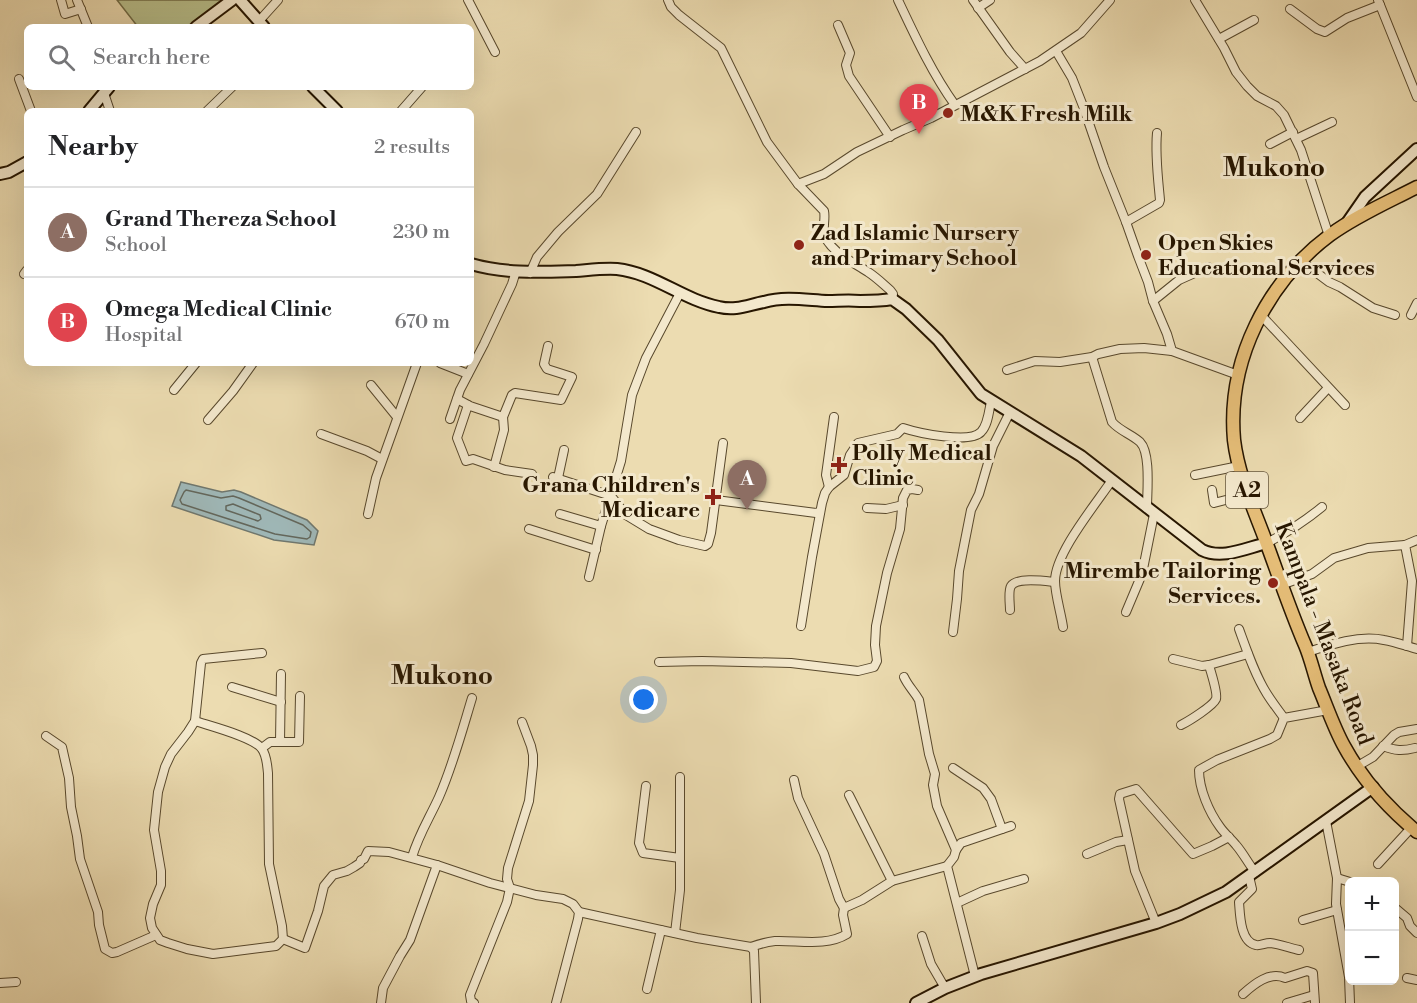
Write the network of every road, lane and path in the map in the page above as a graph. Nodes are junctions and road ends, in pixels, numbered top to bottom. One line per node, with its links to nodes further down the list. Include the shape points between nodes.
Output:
1 (61, 0): 15 (street, via 65,14)
2 (77, 0): 15 (street)
3 (232, 0): 19 (street)
4 (240, 0): 20 (street)
5 (278, 0): 20 (street)
6 (468, 0): 24 (street)
7 (668, 0): 48 (street, via 679,15 721,48 767,142)
8 (898, 0): 32 (street, via 941,86)
9 (973, 0): 14 (street)
10 (990, 0): 14 (street)
11 (1110, 0): 23 (street, via 1081,33)
12 (1195, 0): 22 (street)
13 (1379, 2): 16 (street, via 1325,32); 31 (street)
14 (978, 8): 25 (street)
15 (81, 9): 18 (street)
16 (1290, 9)
17 (1254, 20): 22 (street)
18 (87, 24)
19 (200, 24)
20 (262, 24)
21 (838, 26): 43 (street, via 850,53 846,65 849,76)
22 (1219, 39): 42 (street, via 1236,72 1257,96 1280,110)
23 (1056, 51): 25 (street); 50 (street, via 1072,78)
24 (495, 52)
25 (1025, 69): 32 (street)
26 (19, 79): 33 (street)
27 (106, 90): 34 (street); 35 (street)
28 (229, 90): 36 (street)
29 (316, 90): 37 (street)
30 (419, 90): 38 (street)
31 (1417, 97)
32 (955, 105): 43 (street)
33 (31, 108)
34 (91, 108)
35 (109, 108)
36 (210, 108)
37 (334, 108)
38 (404, 108)
39 (1332, 122): 42 (street)
40 (636, 132): 57 (street, via 597,194 537,256)
41 (1157, 134): 50 (street, via 1159,203)
42 (1294, 135): 44 (street); 52 (street)
43 (890, 137): 48 (street)
44 (1270, 144)
45 (1417, 149): 51 (street, via 1365,197)
46 (24, 164): 47 (street)
47 (0, 174)
48 (798, 184): 59 (street, via 824,211 826,239 844,259 890,290)
49 (1417, 188): 51 (main road, Kampala - Masaka Road / A2)
50 (1126, 222): 60 (street)
51 (1347, 224): 52 (main road, Kampala - Masaka Road / A2)
52 (1329, 236): 53 (main road, Kampala - Masaka Road / A2)
53 (1301, 261): 62 (main road, Kampala - Masaka Road / A2); 63 (street, via 1372,308)
54 (474, 265): 56 (street)
55 (1208, 267): 60 (street, via 1179,280)
56 (516, 271): 57 (street); 68 (street)
57 (530, 273): 58 (street, via 616,269 639,274)
58 (680, 293): 59 (street, via 729,308 797,298); 104 (street, via 638,376)
59 (892, 299): 81 (street, via 938,340 981,394)
60 (1153, 301): 66 (street)
61 (1417, 303): 64 (street)
62 (1260, 314): 76 (main road, Kampala - Masaka Road / A2); 78 (street)
63 (1395, 315)
64 (1411, 315)
65 (548, 346): 86 (street, via 544,364 547,369 572,378 566,394 561,400 514,393)
66 (1172, 351): 67 (street, via 1120,349); 76 (street)
67 (1092, 357): 74 (street, via 1035,361); 109 (street, via 1112,422 1143,445)
68 (474, 362)
69 (194, 366): 79 (street)
70 (251, 366): 90 (street)
71 (416, 366): 85 (street)
72 (448, 366): 75 (street)
73 (472, 366): 75 (street)
74 (1007, 370)
75 (468, 374): 80 (street)
76 (1238, 375): 95 (main road, Kampala - Masaka Road / A2, via 1234,440)
77 (370, 385): 85 (street)
78 (1328, 388): 83 (street); 88 (street)
79 (174, 390)
80 (457, 399): 82 (street); 89 (street)
81 (992, 401): 84 (street); 100 (street, via 983,429 972,438 903,428 897,434 858,443 844,475)
82 (468, 405): 86 (street); 96 (street, via 457,438 466,461 473,459)
83 (1345, 405)
84 (1010, 412): 99 (street); 127 (street, via 993,446 971,510)
85 (397, 417): 94 (street)
86 (503, 417): 96 (street, via 504,430)
87 (834, 417): 100 (street, via 826,475)
88 (1300, 418)
89 (450, 419)
90 (208, 420)
91 (321, 434): 94 (street)
92 (723, 443): 105 (street)
93 (564, 450): 104 (street, via 556,477)
94 (382, 459): 111 (street)
95 (1239, 466): 98 (street); 103 (main road, Kampala - Masaka Road / A2)
96 (494, 467): 97 (street)
97 (532, 474)
98 (1194, 475)
99 (1112, 480): 109 (street); 120 (street, via 1065,550)
100 (829, 487): 110 (street)
101 (918, 490): 106 (street, via 907,490)
102 (1212, 490): 103 (street, via 1214,503)
103 (1249, 494): 116 (main road, Kampala - Masaka Road / A2)
104 (611, 496): 105 (street, via 626,515 649,529 705,546 710,539); 113 (street)
105 (716, 500): 110 (street)
106 (903, 505): 108 (street); 134 (street, via 876,626 874,667 858,671 791,663)
107 (1322, 507): 116 (street)
108 (867, 508)
109 (1150, 511): 116 (street, via 1212,554); 123 (street, via 1142,574)
110 (820, 512): 124 (street)
111 (368, 514)
112 (560, 514): 113 (street)
113 (601, 526): 118 (street)
114 (529, 529): 118 (street)
115 (1417, 540): 117 (street)
116 (1267, 543): 121 (main road, Kampala - Masaka Road / A2)
117 (1405, 545): 121 (street, via 1368,548 1334,558 1312,574); 128 (street, via 1412,581)
118 (596, 550): 119 (street)
119 (590, 577)
120 (1055, 582): 122 (street, via 1019,580 1012,584); 125 (street)
121 (1281, 585): 130 (main road, Kampala - Masaka Road / A2)
122 (1010, 610)
123 (1126, 612)
124 (801, 626)
125 (1063, 627)
126 (1239, 629): 132 (street)
127 (953, 632)
128 (1407, 646): 129 (street); 130 (street, via 1366,639 1342,641)
129 (1417, 650)
130 (1308, 652): 142 (main road, Kampala - Masaka Road / A2)
131 (262, 653): 144 (street, via 203,659)
132 (1248, 654): 135 (street); 143 (street)
133 (1173, 659): 135 (street)
134 (659, 662)
135 (1209, 665): 146 (street, via 1215,701)
136 (281, 674): 141 (street)
137 (904, 677): 166 (street, via 919,700 935,774 937,806)
138 (232, 687): 141 (street)
139 (300, 696): 149 (street, via 299,742)
140 (472, 698): 168 (street, via 446,778)
141 (281, 702): 149 (street)
142 (1328, 710): 143 (street); 153 (main road, Kampala - Masaka Road / A2)
143 (1284, 718): 164 (street, via 1277,735 1199,770 1206,802)
144 (195, 721): 151 (street); 189 (street, via 171,754 158,792 154,830 161,885 150,918)
145 (522, 722): 178 (street, via 534,765 529,801 508,868)
146 (1181, 725)
147 (1417, 729): 150 (street, via 1399,732)
148 (46, 736): 189 (street, via 62,747 80,859 98,912 105,949 114,953)
149 (280, 742): 151 (street, via 270,742)
150 (1383, 746): 152 (street, via 1393,751); 153 (street)
151 (262, 748): 191 (street, via 268,773 269,864)
152 (1415, 748)
153 (1356, 767): 158 (main road, Kampala - Masaka Road / A2)
154 (953, 768): 162 (street, via 983,788)
155 (680, 777): 169 (street)
156 (794, 780): 180 (street)
157 (646, 786): 169 (street, via 639,843 643,853)
158 (1372, 787): 160 (street); 163 (main road, Kampala - Masaka Road / A2)
159 (849, 795): 177 (street)
160 (1326, 821): 173 (street); 174 (street)
161 (1011, 826): 162 (street)
162 (1002, 829): 166 (street, via 961,843)
163 (1414, 830): 170 (street)
164 (1229, 837): 165 (street, via 1193,854 1136,789 1119,797); 173 (street)
165 (1128, 840): 167 (street); 185 (street, via 1135,871)
166 (956, 850): 172 (street)
167 (1087, 854)
168 (412, 857): 171 (street); 191 (street, via 368,850 360,863 333,875 324,886 306,947)
169 (680, 858): 187 (street)
170 (1378, 864)
171 (437, 865): 178 (street); 203 (street, via 410,940 383,988)
172 (947, 866): 177 (street); 179 (street)
173 (1252, 874): 185 (street, via 1226,892); 193 (street, via 1252,889 1239,902 1245,938 1257,946 1269,943)
174 (1337, 878): 176 (street); 181 (street)
175 (1024, 879): 179 (street)
176 (1345, 880)
177 (892, 881): 180 (street)
178 (510, 888): 183 (street, via 563,899); 204 (street, via 470,995)
179 (957, 903): 194 (street)
180 (844, 908): 192 (street, via 847,934 843,936 829,941)
181 (1337, 910): 184 (street); 209 (street)
182 (1399, 911): 188 (street)
183 (579, 912): 186 (street); 205 (street)
184 (1303, 920)
185 (1156, 923): 194 (street)
186 (661, 930): 187 (street); 200 (street)
187 (675, 933): 192 (street)
188 (1417, 933)
189 (156, 935): 191 (street, via 168,944 213,954 276,946)
190 (922, 936): 199 (street, via 931,964)
191 (283, 939)
192 (751, 946): 206 (street)
193 (1299, 950)
194 (975, 976): 199 (street)
195 (1407, 978): 196 (street)
196 (1417, 980)
197 (16, 982): 198 (street)
198 (0, 983)
199 (945, 988): 207 (street)
200 (647, 989)
201 (1242, 994): 202 (street, via 1262,979 1285,978 1307,971 1313,973)
202 (1314, 999): 208 (street)
203 (381, 1003)
204 (474, 1003)
205 (556, 1003)
206 (756, 1003)
207 (916, 1003)
208 (1287, 1003)
209 (1350, 1003)

